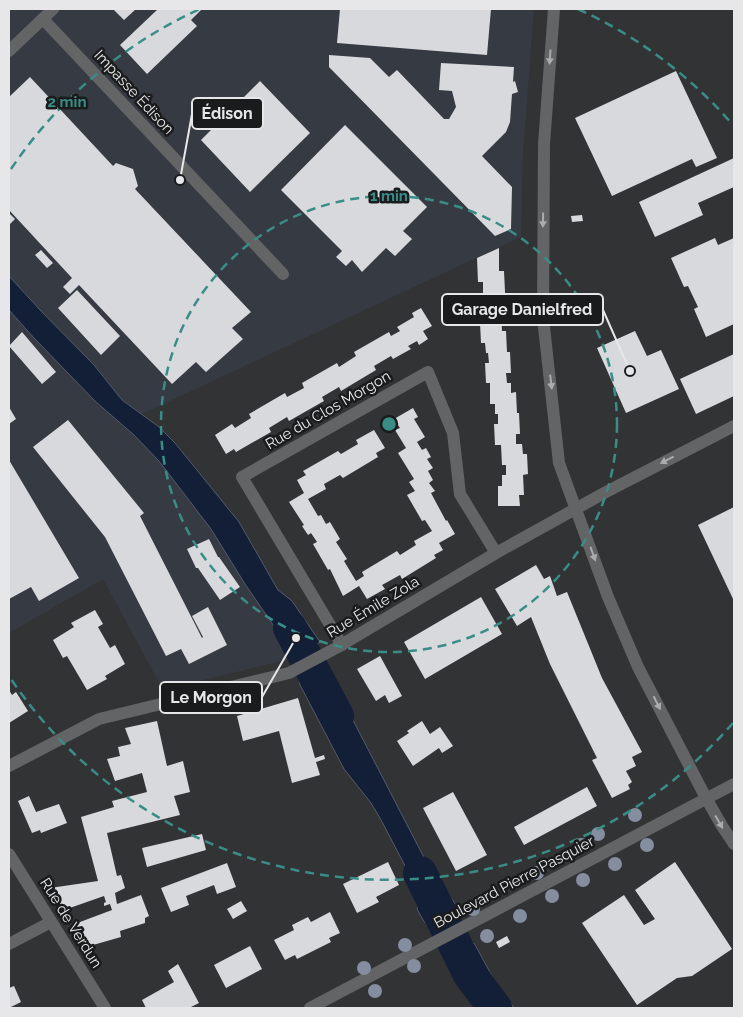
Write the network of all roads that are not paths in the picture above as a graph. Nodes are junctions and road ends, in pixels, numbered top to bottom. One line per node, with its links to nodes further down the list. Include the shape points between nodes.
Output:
1 (53, 9): 3 (street)
2 (554, 9): 7 (street, one-way to 7, via 544,144 543,318 559,463)
3 (43, 19): 4 (street); 5 (street, Impasse Édison)
4 (9, 52)
5 (283, 274)
6 (734, 426): 7 (street, Rue Émile Zola, one-way to 7)
7 (576, 508): 8 (street, Rue Émile Zola); 12 (street, one-way to 12, via 638,667)
8 (496, 553): 9 (street, Rue Émile Zola); 9 (street, Rue du Clos Morgon, via 460,494 453,434 428,372 242,477)
9 (339, 646): 10 (street, Rue Émile Zola, via 289,673 99,719)
10 (9, 766)
11 (734, 784): 12 (street, Boulevard Pierre Pasquier)
12 (706, 798): 13 (street, one-way to 13); 18 (street, Boulevard Pierre Pasquier)
13 (734, 844)
14 (9, 854): 15 (street, Rue de Verdun)
15 (51, 922): 16 (street); 17 (street, Rue de Verdun)
16 (9, 944)
17 (106, 1008)
18 (310, 1008)

